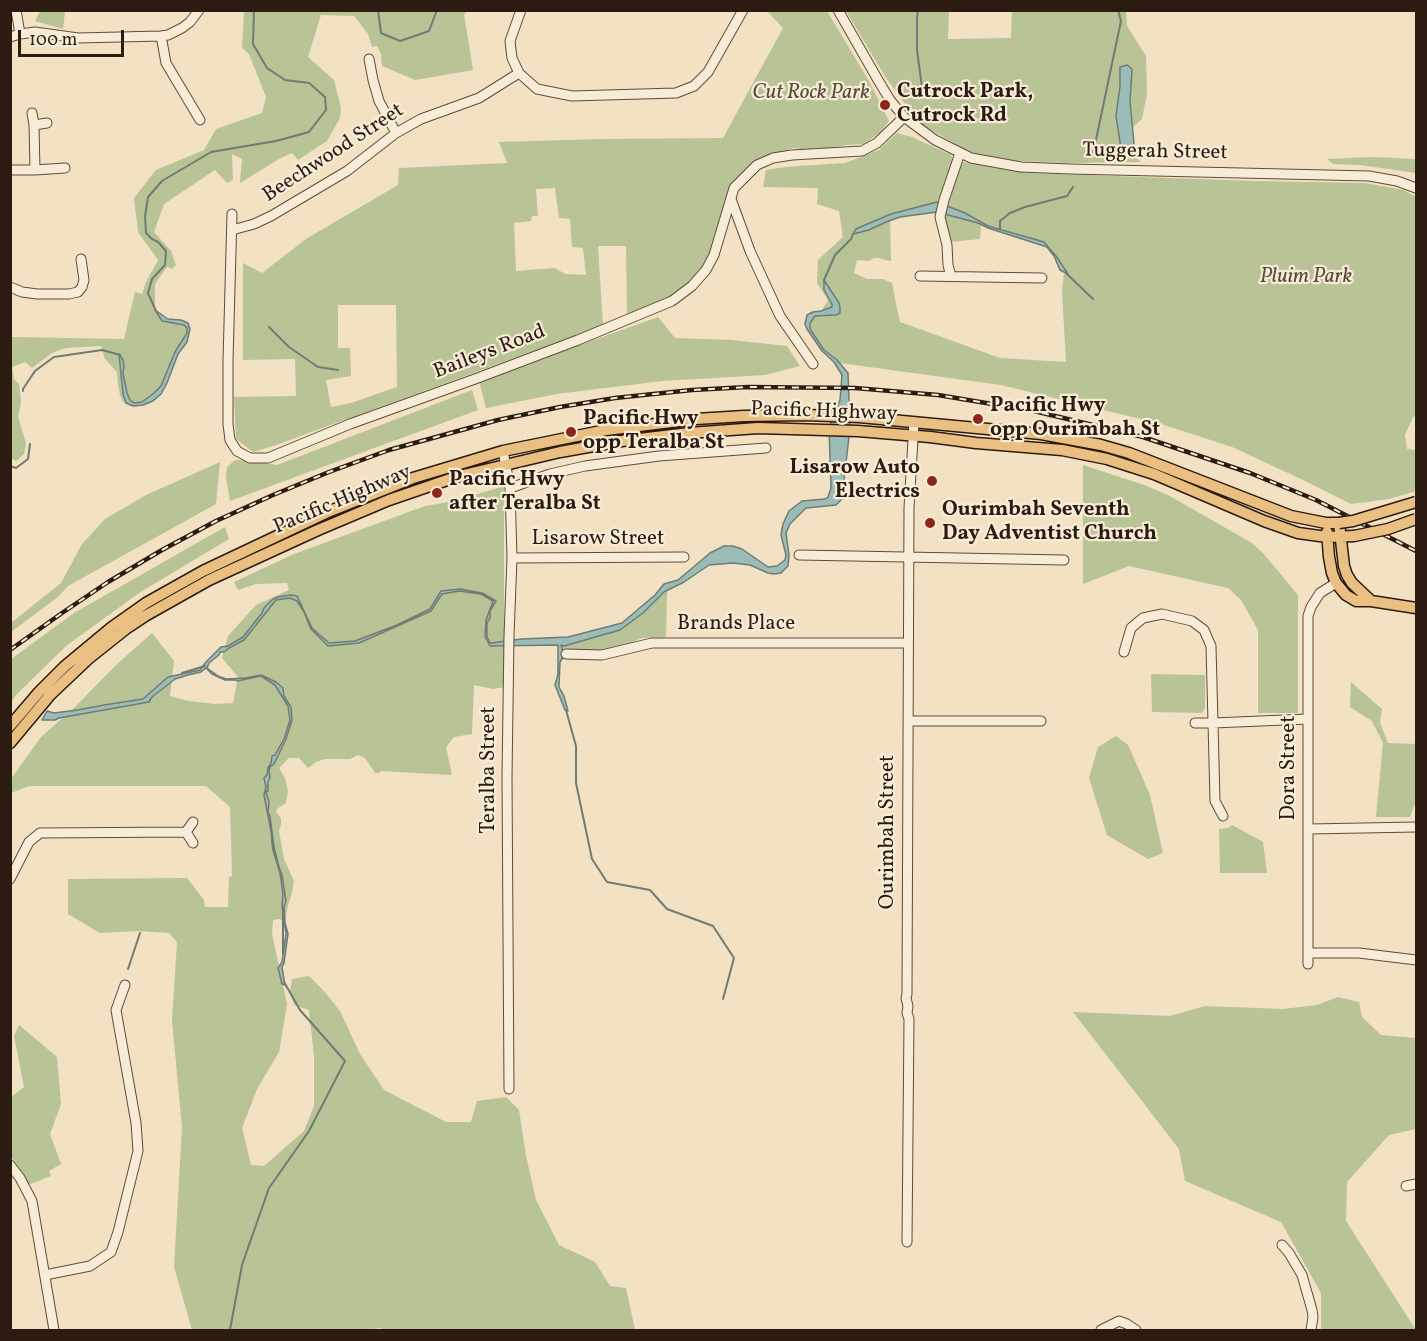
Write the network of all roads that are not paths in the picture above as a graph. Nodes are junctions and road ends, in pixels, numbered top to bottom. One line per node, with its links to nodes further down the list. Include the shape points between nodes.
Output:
1 (15, 10): 6 (street)
2 (199, 10): 7 (street, via 182,28)
3 (521, 10): 9 (street, via 510,41)
4 (743, 10): 9 (street, via 708,72 694,86 676,93 572,96 537,89)
5 (838, 10): 11 (street, Tuggerah Street)
6 (15, 35): 7 (street, via 35,32 78,38)
7 (161, 36): 12 (street, via 166,63)
8 (369, 59): 15 (street, via 379,101)
9 (519, 73): 15 (street, Beechwood Street, via 479,98 421,119)
10 (32, 113): 14 (street)
11 (904, 117): 16 (street, Tuggerah Street); 21 (street, Baileys Road, via 877,143 862,151 792,155 757,165 734,188)
12 (200, 120)
13 (47, 123): 14 (street)
14 (34, 125): 19 (street)
15 (396, 133): 23 (street, Beechwood Street, via 347,171 271,216)
16 (960, 153): 20 (street, Tuggerah Street, via 971,159 1021,167 1369,176); 26 (street, via 940,217)
17 (65, 168): 19 (street)
18 (10, 170): 19 (street)
19 (35, 170)
20 (1416, 188)
21 (731, 199): 23 (street, Baileys Road, via 706,270 672,301 268,458 250,458 237,451 230,440); 29 (street, via 780,316)
22 (232, 214): 23 (street, Baileys Road)
23 (232, 230)
24 (81, 259): 28 (street, via 84,280 78,292 38,294)
25 (920, 276): 26 (street)
26 (951, 276): 27 (street)
27 (1042, 278)
28 (10, 286)
29 (813, 364)
30 (914, 422): 31 (street, Ourimbah Street); 33 (main road, Pacific Highway, via 859,417 744,416 655,423); 38 (main road, Pacific Highway, via 1041,434 1101,445 1281,512)
31 (913, 436): 34 (main road, Pacific Highway, via 758,428 622,441); 40 (main road, Pacific Highway, via 1062,450 1107,459 1154,474 1284,529); 44 (street, Ourimbah Street)
32 (766, 448): 35 (street, Pacific Highway, via 585,466)
33 (503, 452): 34 (street, Teralba Street); 54 (main road, Pacific Highway, via 413,478 354,501 181,582 111,627 72,660)
34 (505, 465): 35 (street, Teralba Street); 54 (main road, Pacific Highway, via 389,500 209,580 127,628)
35 (510, 488): 45 (street, Teralba Street)
36 (1416, 502): 39 (main road, Pacific Highway, bridge)
37 (1416, 519): 41 (main road, Pacific Highway, bridge, via 1389,529)
38 (1326, 523): 39 (main road, Pacific Highway); 40 (main road)
39 (1338, 523): 41 (main road)
40 (1328, 537): 41 (main road, Pacific Highway); 48 (main road)
41 (1340, 537): 47 (main road)
42 (799, 555): 44 (street)
43 (684, 557): 45 (street, Lisarow Street)
44 (909, 557): 46 (street); 51 (street, Ourimbah Street)
45 (512, 558): 73 (street, Teralba Street, via 507,777)
46 (1064, 560)
47 (1345, 570): 48 (main road); 49 (main road)
48 (1336, 583): 49 (main road, via 1356,601); 55 (street, Dora Street, via 1320,593 1308,616)
49 (1371, 601): 50 (main road)
50 (1416, 608)
51 (908, 643): 53 (street, Brands Place, via 652,644 602,655); 56 (street, Ourimbah Street)
52 (1124, 652): 59 (street, via 1131,628 1143,618 1162,614 1192,621 1204,630 1211,646)
53 (566, 654)
54 (44, 694): 60 (main road, Pacific Highway); 61 (main road, Pacific Highway)
55 (1308, 719): 59 (street); 65 (street, Dora Street)
56 (908, 721): 57 (street); 77 (street, Ourimbah Street)
57 (1041, 721)
58 (1195, 723): 59 (street)
59 (1213, 723): 62 (street, via 1215,801)
60 (10, 726)
61 (10, 743)
62 (1223, 816)
63 (193, 822): 66 (street)
64 (1416, 827): 65 (street)
65 (1309, 829): 69 (street, Dora Street)
66 (186, 832): 67 (street); 68 (street, via 40,833 28,842)
67 (193, 843)
68 (10, 879)
69 (1308, 953): 70 (street, via 1359,953); 71 (street, Dora Street)
70 (1416, 960)
71 (1308, 964)
72 (125, 985): 79 (street, via 116,1010 138,1151 118,1232 111,1252 90,1266)
73 (509, 1089)
74 (10, 1165): 79 (street, via 32,1201)
75 (1416, 1184): 76 (street)
76 (1406, 1186)
77 (907, 1242)
78 (1282, 1245): 83 (street, via 1302,1275 1312,1310)
79 (45, 1275): 80 (street)
80 (54, 1330)
81 (1101, 1330): 82 (street, via 1119,1321)
82 (1136, 1330)
83 (1311, 1330)

